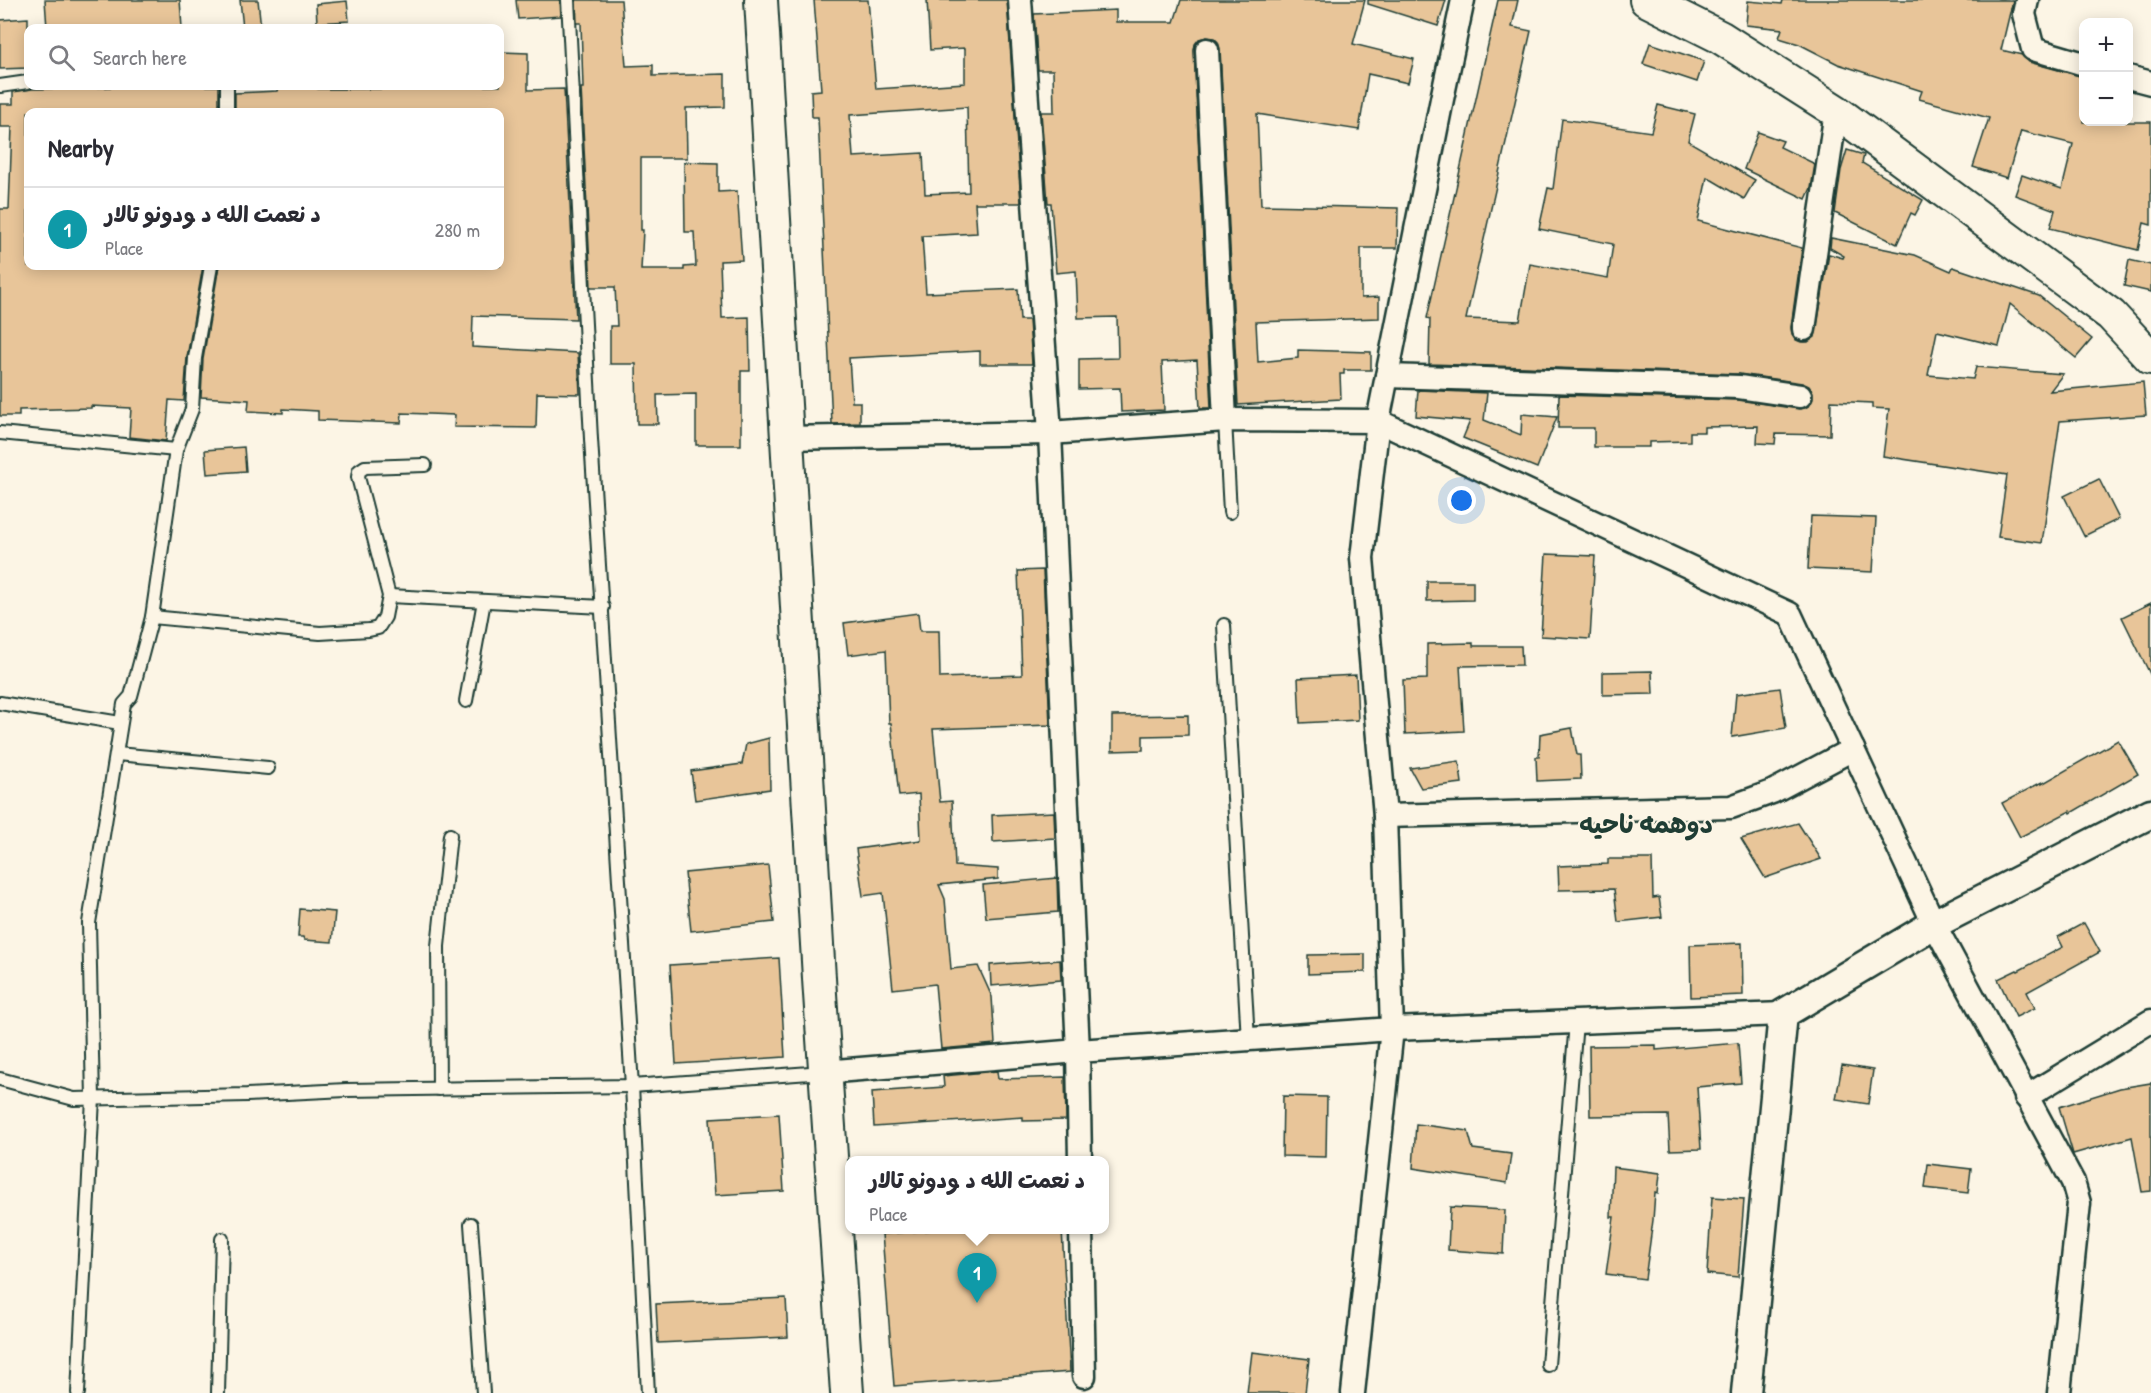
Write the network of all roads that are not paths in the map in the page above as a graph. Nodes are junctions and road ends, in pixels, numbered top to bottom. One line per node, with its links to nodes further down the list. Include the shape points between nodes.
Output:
1 (568, 0): 31 (lane)
2 (761, 0): 25 (main road)
3 (1020, 0): 24 (street)
4 (1463, 0): 19 (street)
5 (1646, 0): 15 (main road, via 1720,37)
6 (2027, 0): 8 (street, via 2025,14 2032,49)
7 (1208, 50): 21 (street)
8 (2079, 63)
9 (2133, 78): 11 (street)
10 (24, 83): 12 (lane)
11 (2151, 83)
12 (0, 86)
13 (227, 90): 14 (lane)
14 (227, 108)
15 (1836, 111): 17 (street); 18 (main road, via 2111,315)
16 (210, 270): 26 (lane, via 195,358 192,409)
17 (1804, 329)
18 (2151, 358)
19 (1387, 376): 20 (street, via 1739,387); 22 (street)
20 (1800, 396)
21 (1225, 420): 22 (street); 24 (street); 28 (lane)
22 (1378, 421): 37 (street, via 1790,614); 41 (street, via 1362,558)
23 (0, 433): 26 (lane)
24 (1050, 433): 25 (street); 49 (street)
25 (785, 438): 50 (main road)
26 (176, 450): 32 (lane)
27 (425, 465): 29 (lane, via 364,467 359,471)
28 (1230, 512)
29 (389, 596): 30 (lane); 32 (lane, via 385,617 378,628 369,630 320,633)
30 (484, 601): 31 (lane); 34 (lane)
31 (603, 607): 52 (lane)
32 (152, 617): 36 (lane)
33 (1224, 625): 48 (lane)
34 (466, 701)
35 (0, 703): 36 (lane)
36 (120, 723): 38 (lane)
37 (1853, 749): 41 (street, via 1772,792 1731,807); 43 (street)
38 (117, 754): 39 (lane); 55 (lane, via 89,923)
39 (268, 768)
40 (2151, 813): 43 (street)
41 (1385, 816): 47 (street)
42 (450, 835): 53 (lane, via 438,946)
43 (1934, 924): 44 (street); 54 (street)
44 (1783, 1014): 46 (street); 68 (street)
45 (2151, 1021): 54 (street)
46 (1576, 1022): 47 (street); 60 (lane)
47 (1392, 1029): 48 (street); 67 (street)
48 (1248, 1040): 49 (street)
49 (1078, 1051): 50 (street); 56 (street)
50 (824, 1072): 52 (lane); 66 (main road)
51 (0, 1079): 55 (lane, via 74,1099)
52 (632, 1086): 53 (lane); 65 (lane)
53 (439, 1089): 55 (lane)
54 (2026, 1097): 69 (street, via 2073,1182 2079,1203)
55 (93, 1098): 62 (lane)
56 (1080, 1156)
57 (471, 1224): 64 (lane)
58 (1082, 1234): 61 (street)
59 (222, 1239): 63 (lane)
60 (1548, 1365)
61 (1084, 1376)
62 (78, 1393)
63 (218, 1393)
64 (483, 1393)
65 (648, 1393)
66 (848, 1393)
67 (1353, 1393)
68 (1746, 1393)
69 (2059, 1393)

